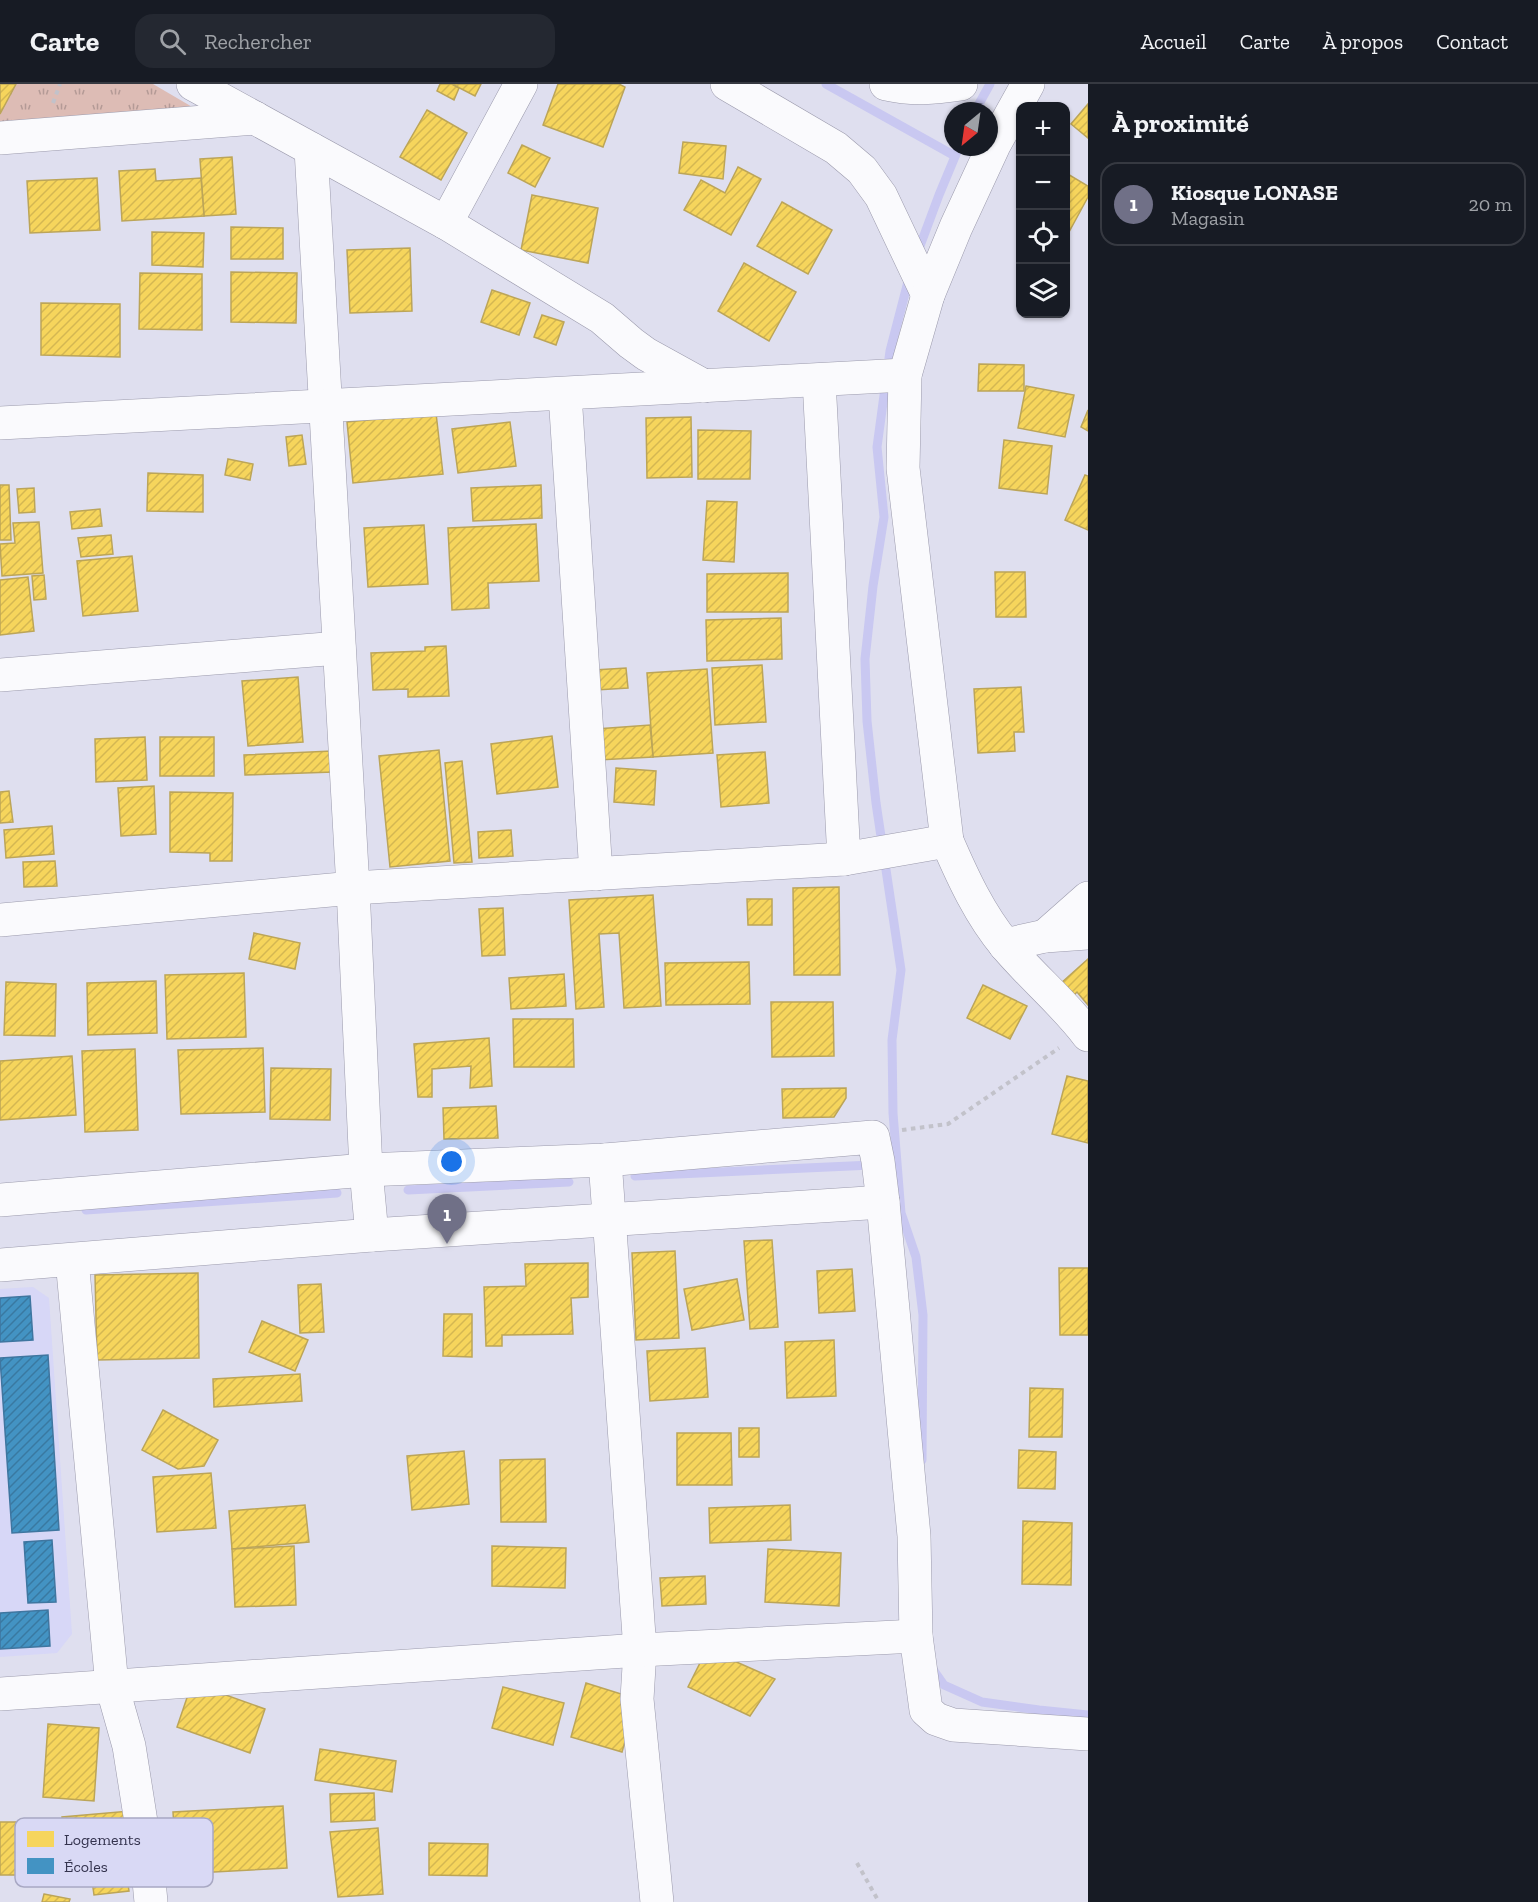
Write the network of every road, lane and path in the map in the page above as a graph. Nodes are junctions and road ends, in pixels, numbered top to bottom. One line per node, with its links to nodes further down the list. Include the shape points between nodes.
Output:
1 (193, 84): 7 (street)
2 (521, 84): 10 (street)
3 (727, 84): 11 (street, via 836,148 862,170 881,196)
4 (886, 84): 5 (street, via 931,88)
5 (961, 84)
6 (1028, 84): 11 (street, via 994,145)
7 (255, 118): 8 (street); 9 (street)
8 (0, 138)
9 (311, 148): 10 (street); 16 (street)
10 (446, 223): 14 (street, via 602,318 646,354)
11 (928, 295): 12 (street)
12 (905, 375): 13 (street); 20 (street, via 903,468)
13 (819, 380): 14 (street); 21 (street)
14 (704, 386): 15 (street)
15 (565, 394): 16 (street); 22 (street)
16 (326, 406): 17 (street); 18 (street)
17 (0, 423)
18 (339, 648): 19 (street); 23 (street)
19 (0, 675)
20 (948, 841): 21 (street); 28 (street, via 964,880)
21 (844, 859): 22 (street)
22 (596, 874): 23 (street)
23 (353, 888): 25 (street); 32 (street)
24 (1088, 898): 27 (street)
25 (0, 920)
26 (1088, 933): 27 (street)
27 (1045, 936): 28 (street)
28 (1005, 945): 29 (street)
29 (1086, 1033): 30 (path, via 948,1124)
30 (917, 1129)
31 (605, 1160): 32 (street); 34 (street, via 873,1137); 35 (street)
32 (366, 1170): 33 (street); 36 (street)
33 (0, 1200)
34 (883, 1202): 35 (street); 39 (street, via 914,1536)
35 (608, 1221): 36 (street); 40 (street)
36 (372, 1235): 37 (street)
37 (72, 1260): 38 (street); 41 (street)
38 (0, 1265)
39 (916, 1636): 40 (street); 43 (street, via 926,1710 936,1719 953,1725)
40 (640, 1650): 41 (street); 49 (street, via 637,1699)
41 (112, 1686): 42 (street); 44 (street, via 129,1746)
42 (0, 1694)
43 (1088, 1734)
44 (140, 1818)
45 (857, 1863): 50 (path)
46 (150, 1887): 47 (street)
47 (151, 1902)
48 (651, 1902): 49 (street)
49 (657, 1902)
50 (879, 1902)

